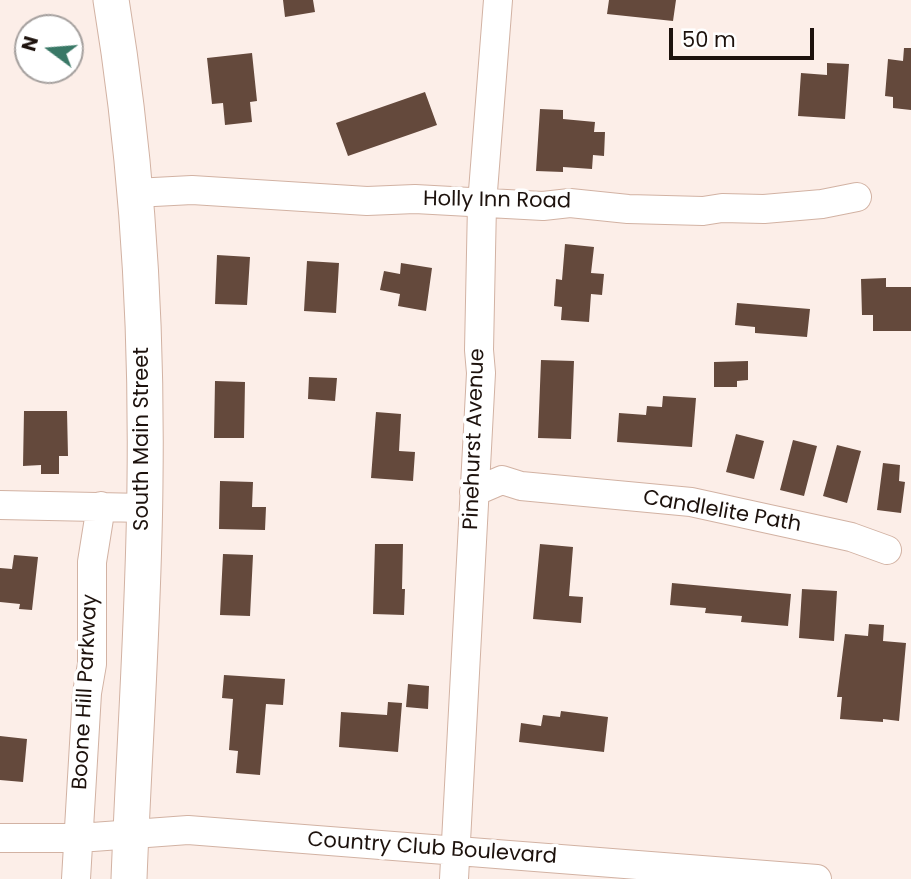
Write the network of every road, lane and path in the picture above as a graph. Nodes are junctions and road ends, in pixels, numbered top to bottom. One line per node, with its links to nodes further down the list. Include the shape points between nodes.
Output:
1 (111, 0): 3 (main road, South Main Street)
2 (498, 0): 5 (street, Pinehurst Avenue)
3 (135, 193): 5 (street, Holly Inn Road, via 192,190); 9 (main road, South Main Street)
4 (857, 197): 5 (street, Holly Inn Road, via 822,204 703,211 570,203)
5 (482, 204): 6 (street, Pinehurst Avenue, via 481,373)
6 (474, 492): 10 (street, Candlelite Path, via 502,480 521,486 691,502 851,537); 14 (street, Pinehurst Avenue)
7 (0, 505): 8 (street)
8 (101, 506): 9 (street); 13 (street, Boone Hill Parkway, via 92,562 92,664)
9 (145, 508): 11 (main road, South Main Street)
10 (887, 550)
11 (131, 833): 13 (street, Country Club Boulevard); 14 (street, Country Club Boulevard, via 188,830); 16 (main road, South Main Street)
12 (0, 838): 13 (street, Country Club Boulevard)
13 (79, 838): 15 (street, Boone Hill Parkway)
14 (455, 850): 17 (street, Pinehurst Avenue); 18 (street, Country Club Boulevard)
15 (76, 879)
16 (129, 879)
17 (454, 879)
18 (817, 879)

